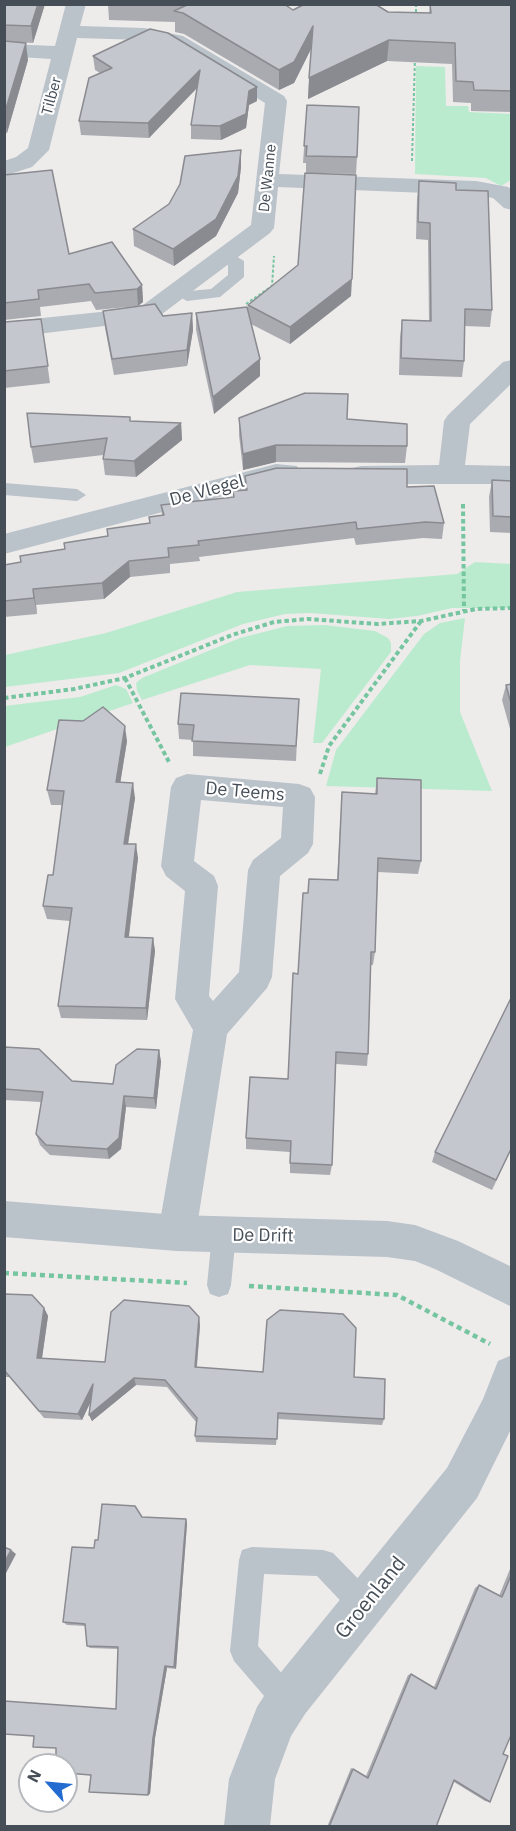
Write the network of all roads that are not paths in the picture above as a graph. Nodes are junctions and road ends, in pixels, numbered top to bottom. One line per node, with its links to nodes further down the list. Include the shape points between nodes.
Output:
1 (76, 4): 2 (street, Tilber)
2 (66, 42): 3 (street); 4 (street, Tilber, via 38,150 24,162); 5 (street, De Wanne, via 144,33 176,40 276,101)
3 (4, 50)
4 (4, 169)
5 (267, 180): 6 (street, via 490,190); 7 (street, De Wanne, via 262,228 145,315)
6 (512, 202)
7 (4, 330)
8 (509, 373): 9 (street, via 457,421)
9 (457, 474): 10 (street, De Vlegel); 13 (street, De Vlegel, via 276,473)
10 (512, 475)
11 (4, 489): 12 (lane)
12 (77, 495)
13 (4, 544)
14 (211, 1028): 14 (street, De Teems, via 255,977 264,870 297,844 299,797 187,787 177,866 202,886 192,999); 16 (street)
15 (4, 1219): 16 (street, De Drift)
16 (177, 1233): 17 (street, De Drift)
17 (224, 1234): 18 (lane); 19 (street, De Drift, via 415,1243)
18 (219, 1285)
19 (512, 1288)
20 (506, 1363): 21 (street, Groenland, via 498,1411 462,1483)
21 (365, 1606): 22 (street, Groenland); 22 (lane, via 323,1563 252,1560 244,1651)
22 (288, 1702): 23 (street, Groenland, via 273,1723 252,1779)
23 (246, 1827)

